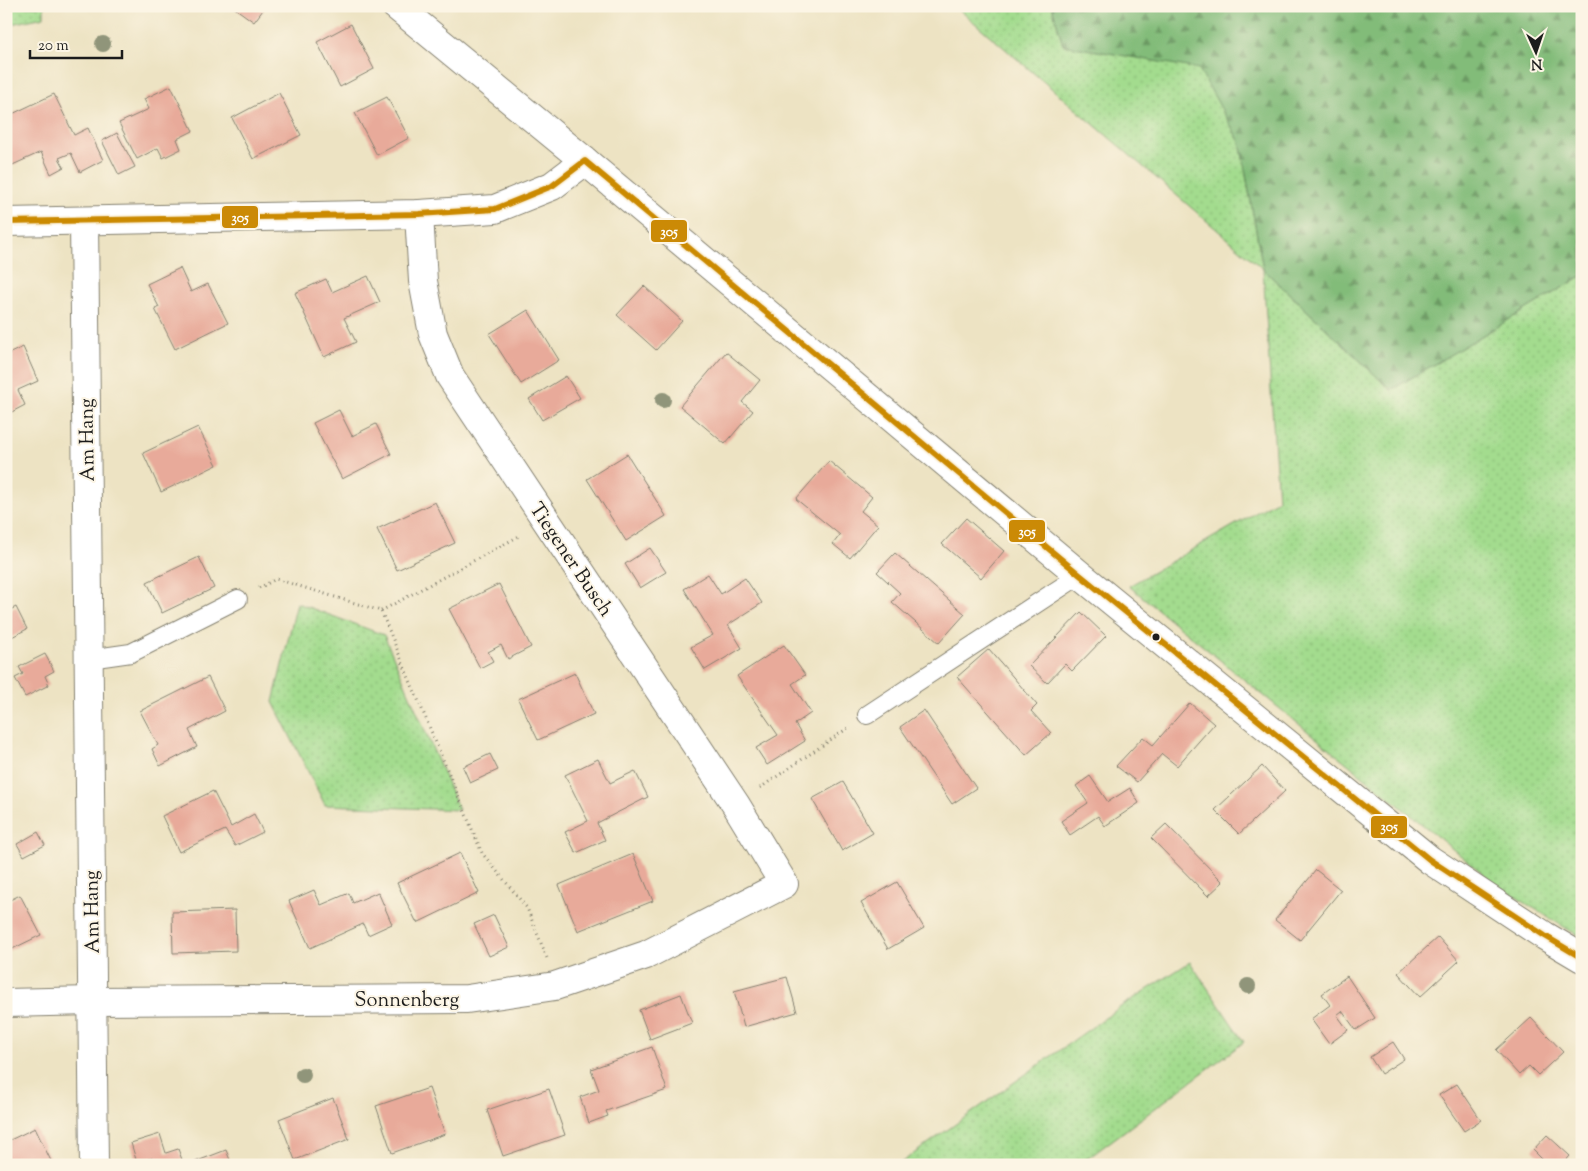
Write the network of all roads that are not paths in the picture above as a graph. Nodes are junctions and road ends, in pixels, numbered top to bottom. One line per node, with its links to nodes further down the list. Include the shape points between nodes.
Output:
1 (396, 6): 2 (street)
2 (585, 161): 3 (street, via 552,186 495,209); 6 (street)
3 (419, 214): 4 (street); 10 (street, Tiegener Busch, via 423,281 431,325 450,376 736,805)
4 (84, 221): 5 (street); 8 (street, Am Hang)
5 (6, 222)
6 (1080, 575): 9 (lane); 11 (street, via 1430,860)
7 (238, 599): 8 (lane, via 131,653)
8 (89, 659): 12 (street, Am Hang)
9 (867, 715)
10 (784, 884): 12 (street, Sonnenberg, via 646,955 555,986 467,1000)
11 (1582, 958)
12 (92, 1001): 13 (street, Sonnenberg); 14 (street, Am Hang)
13 (6, 1003)
14 (94, 1165)

